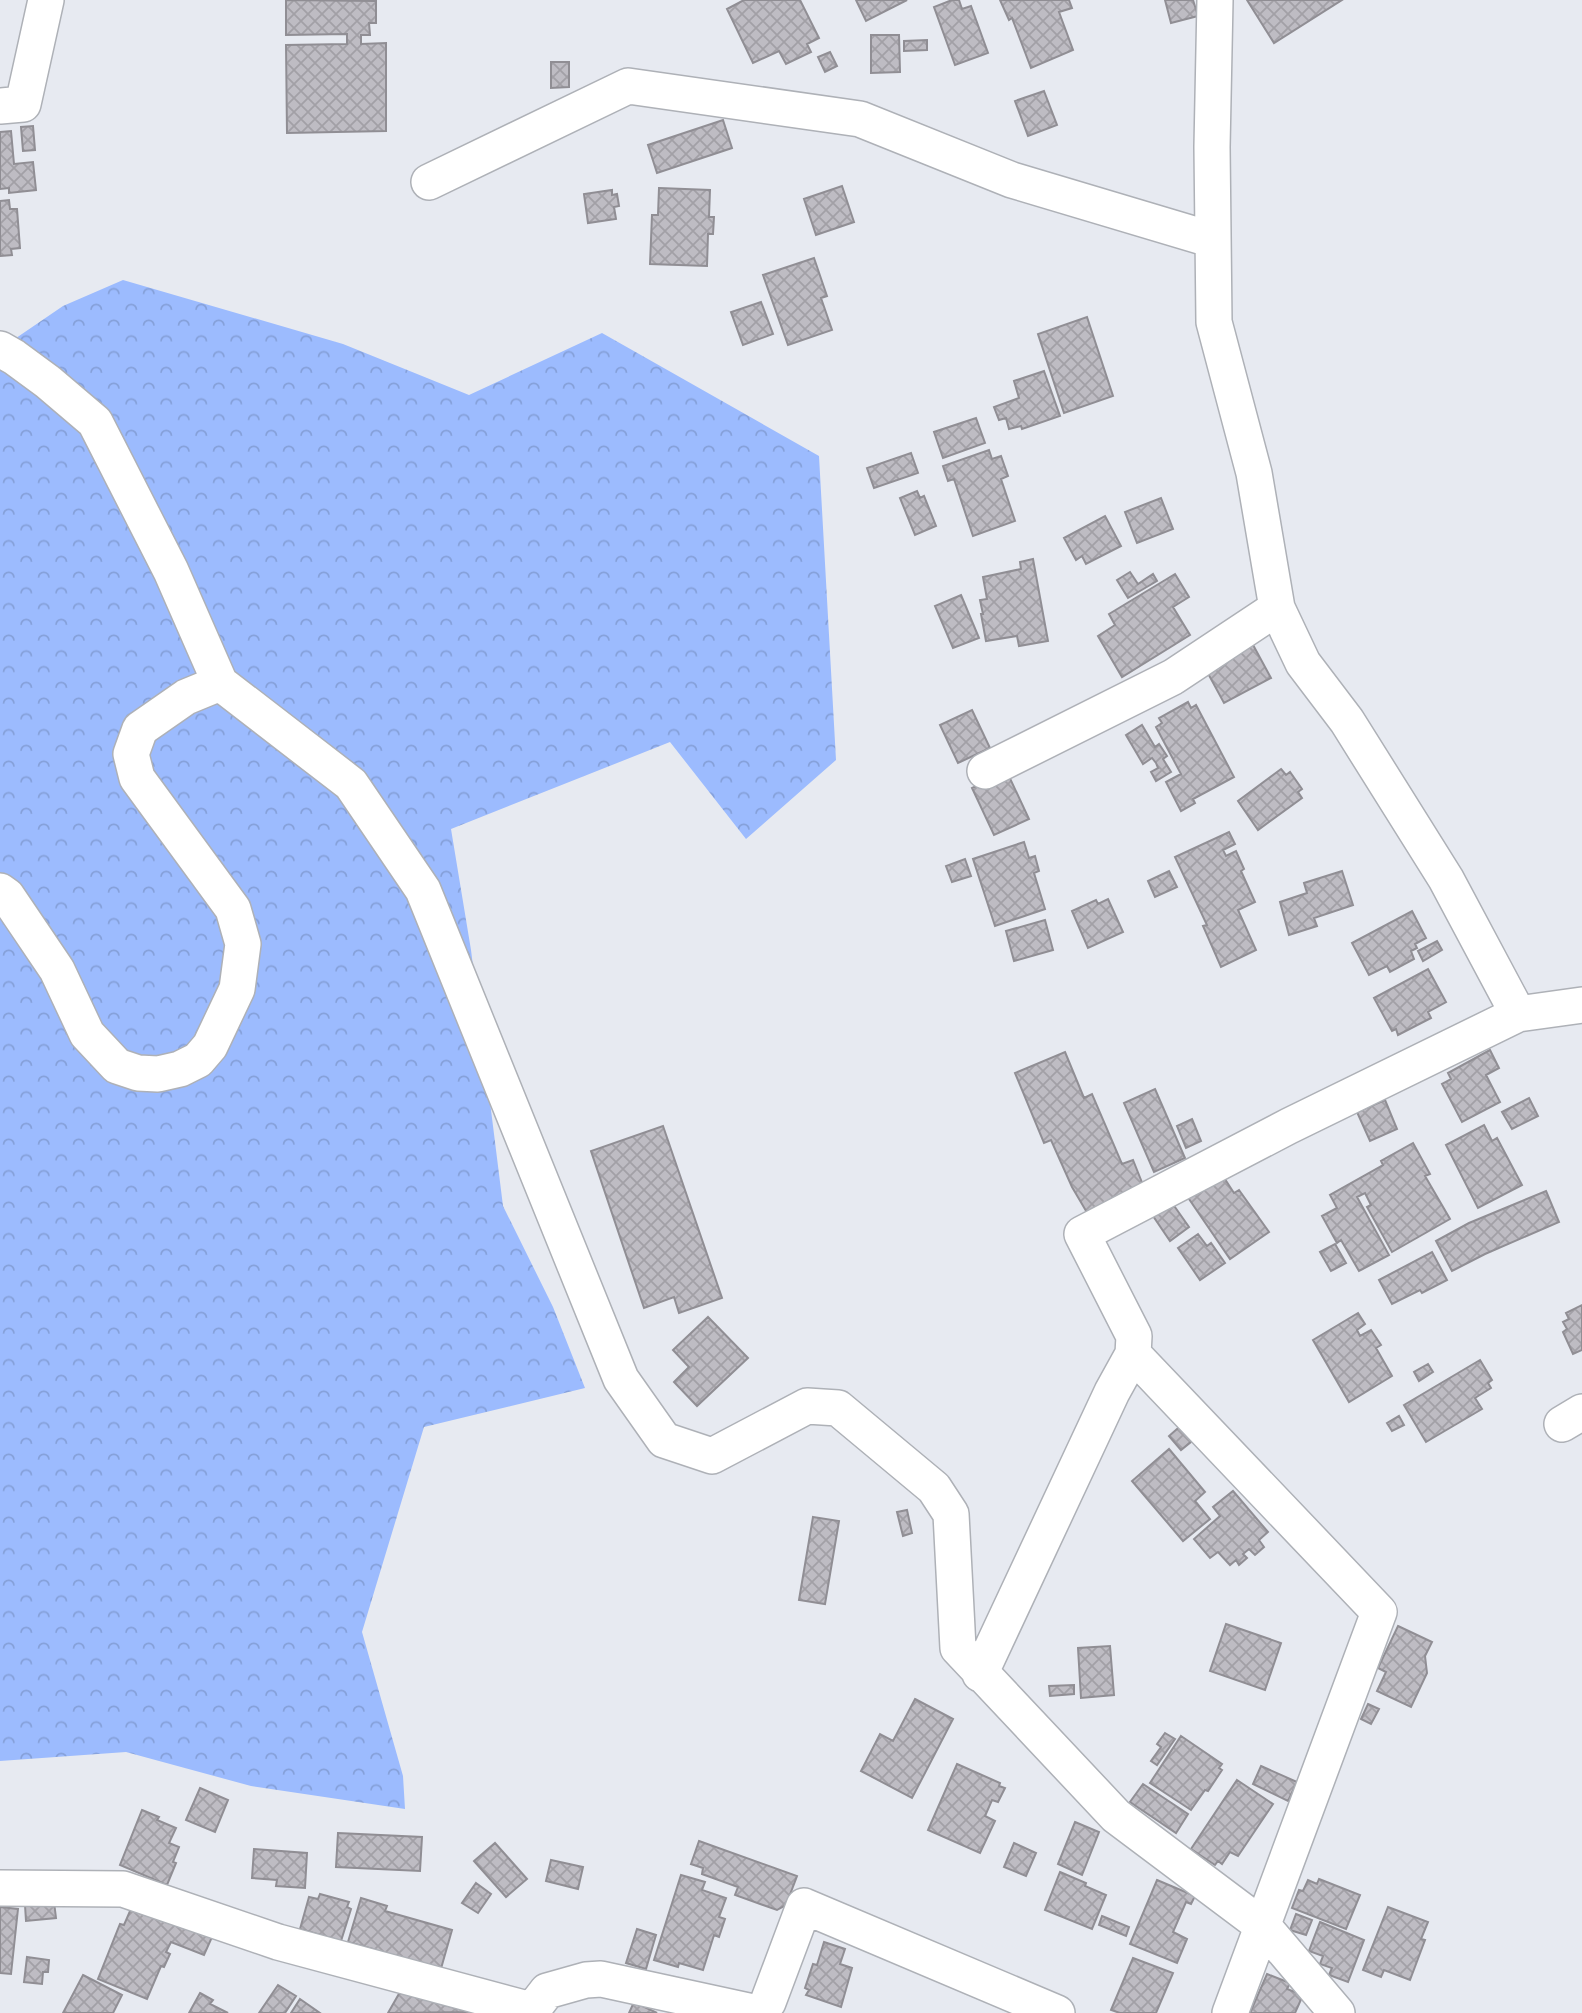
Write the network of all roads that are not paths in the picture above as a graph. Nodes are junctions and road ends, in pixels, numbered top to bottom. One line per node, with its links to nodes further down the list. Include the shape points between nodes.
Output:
1 (46, 0): 3 (street, via 23,104)
2 (1215, 0): 5 (street)
3 (0, 106)
4 (429, 182): 5 (street, via 628,86 860,119 1012,180)
5 (1213, 240): 7 (street, via 1214,322 1254,473)
6 (0, 349): 8 (street, via 15,356 94,422 172,571)
7 (1277, 608): 9 (street, via 1173,677); 12 (street, via 1303,663 1347,721 1446,879)
8 (220, 683): 10 (street, via 186,697 140,729 131,754 137,778 233,909 243,944 237,989 210,1046 198,1060 158,1074 117,1066 87,1034 57,970); 14 (street, via 351,784 423,890 621,1379 664,1440 712,1456 807,1406 838,1408 934,1488 951,1514 958,1648)
9 (985, 771)
10 (0, 891)
11 (1582, 1005): 12 (street)
12 (1518, 1014): 13 (street, via 1083,1234 1134,1336)
13 (1133, 1354): 14 (street); 16 (street, via 1379,1612)
14 (980, 1674): 16 (street, via 1116,1816)
15 (0, 1888): 17 (street, via 123,1889 278,1942)
16 (1264, 1927): 20 (street); 21 (street)
17 (530, 2011): 18 (street, via 547,1991 601,1979)
18 (759, 2013): 19 (street, via 768,2002 804,1906)
19 (1058, 2013)
20 (1230, 2013)
21 (1337, 2013)

